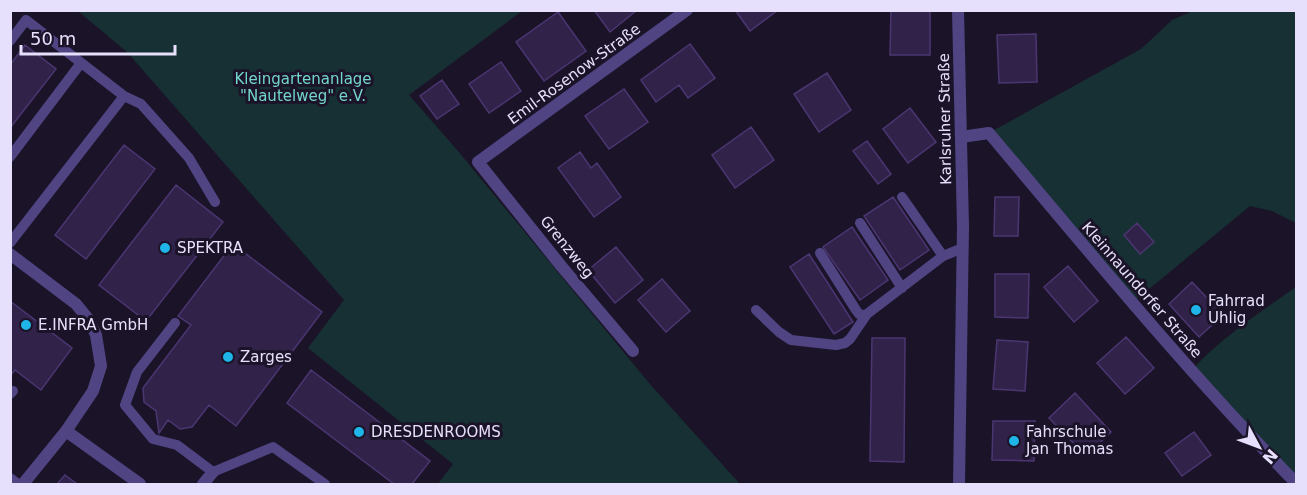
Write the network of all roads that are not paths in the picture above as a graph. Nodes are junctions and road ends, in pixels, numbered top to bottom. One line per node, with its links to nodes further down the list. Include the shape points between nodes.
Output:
1 (687, 10): 8 (street, Emil-Rosenow-Straße)
2 (958, 10): 6 (street, Karlsruher Straße)
3 (10, 40): 4 (lane, via 26,20)
4 (81, 63): 5 (lane); 7 (lane)
5 (124, 96): 10 (lane, via 141,104 189,158); 12 (lane)
6 (961, 137): 13 (street, Karlsruher Straße); 25 (street, Kleinnaundorfer Straße, via 988,133 1184,363)
7 (10, 157)
8 (478, 162): 21 (street, Grenzweg)
9 (902, 197): 16 (lane)
10 (215, 202)
11 (860, 223): 17 (lane)
12 (10, 243)
13 (963, 248): 16 (lane); 31 (street, Karlsruher Straße)
14 (820, 253): 19 (lane, via 859,314)
15 (10, 254): 22 (street, via 76,304 96,335 101,366 93,391)
16 (943, 256): 17 (lane)
17 (902, 288): 19 (lane)
18 (756, 310): 19 (lane, via 791,340 836,345 850,339)
19 (867, 314)
20 (176, 322): 23 (lane, via 138,372 125,405 153,439 177,446)
21 (633, 351)
22 (66, 430): 27 (street); 28 (street)
23 (213, 472): 29 (street); 30 (lane, via 273,447)
24 (10, 478): 26 (lane)
25 (1296, 483)
26 (18, 484)
27 (23, 484)
28 (140, 484)
29 (203, 484)
30 (325, 484)
31 (959, 484)

